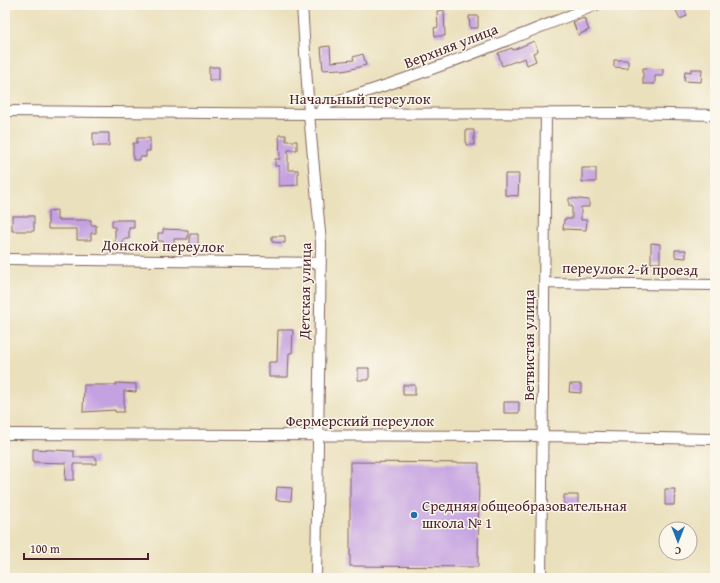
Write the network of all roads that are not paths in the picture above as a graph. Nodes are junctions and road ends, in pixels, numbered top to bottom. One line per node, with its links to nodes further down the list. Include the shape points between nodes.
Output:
1 (302, 5): 5 (street, Детская улица)
2 (596, 5): 5 (street, Верхняя улица, via 382,88 330,103)
3 (5, 111): 5 (street, Начальный переулок)
4 (546, 113): 5 (street, Начальный переулок); 6 (street, Начальный переулок); 9 (street, Ветвистая улица)
5 (313, 114): 8 (street, Детская улица)
6 (715, 115)
7 (5, 259): 8 (street, Донской переулок)
8 (321, 263): 12 (street, Детская улица)
9 (544, 283): 10 (street, переулок 2-й проезд); 13 (street, Ветвистая улица)
10 (715, 285)
11 (5, 434): 12 (street, Фермерский переулок)
12 (317, 436): 13 (street, Фермерский переулок); 15 (street, Детская улица)
13 (543, 436): 14 (street, Фермерский переулок); 16 (street, Ветвистая улица)
14 (715, 439)
15 (316, 578)
16 (542, 578)

